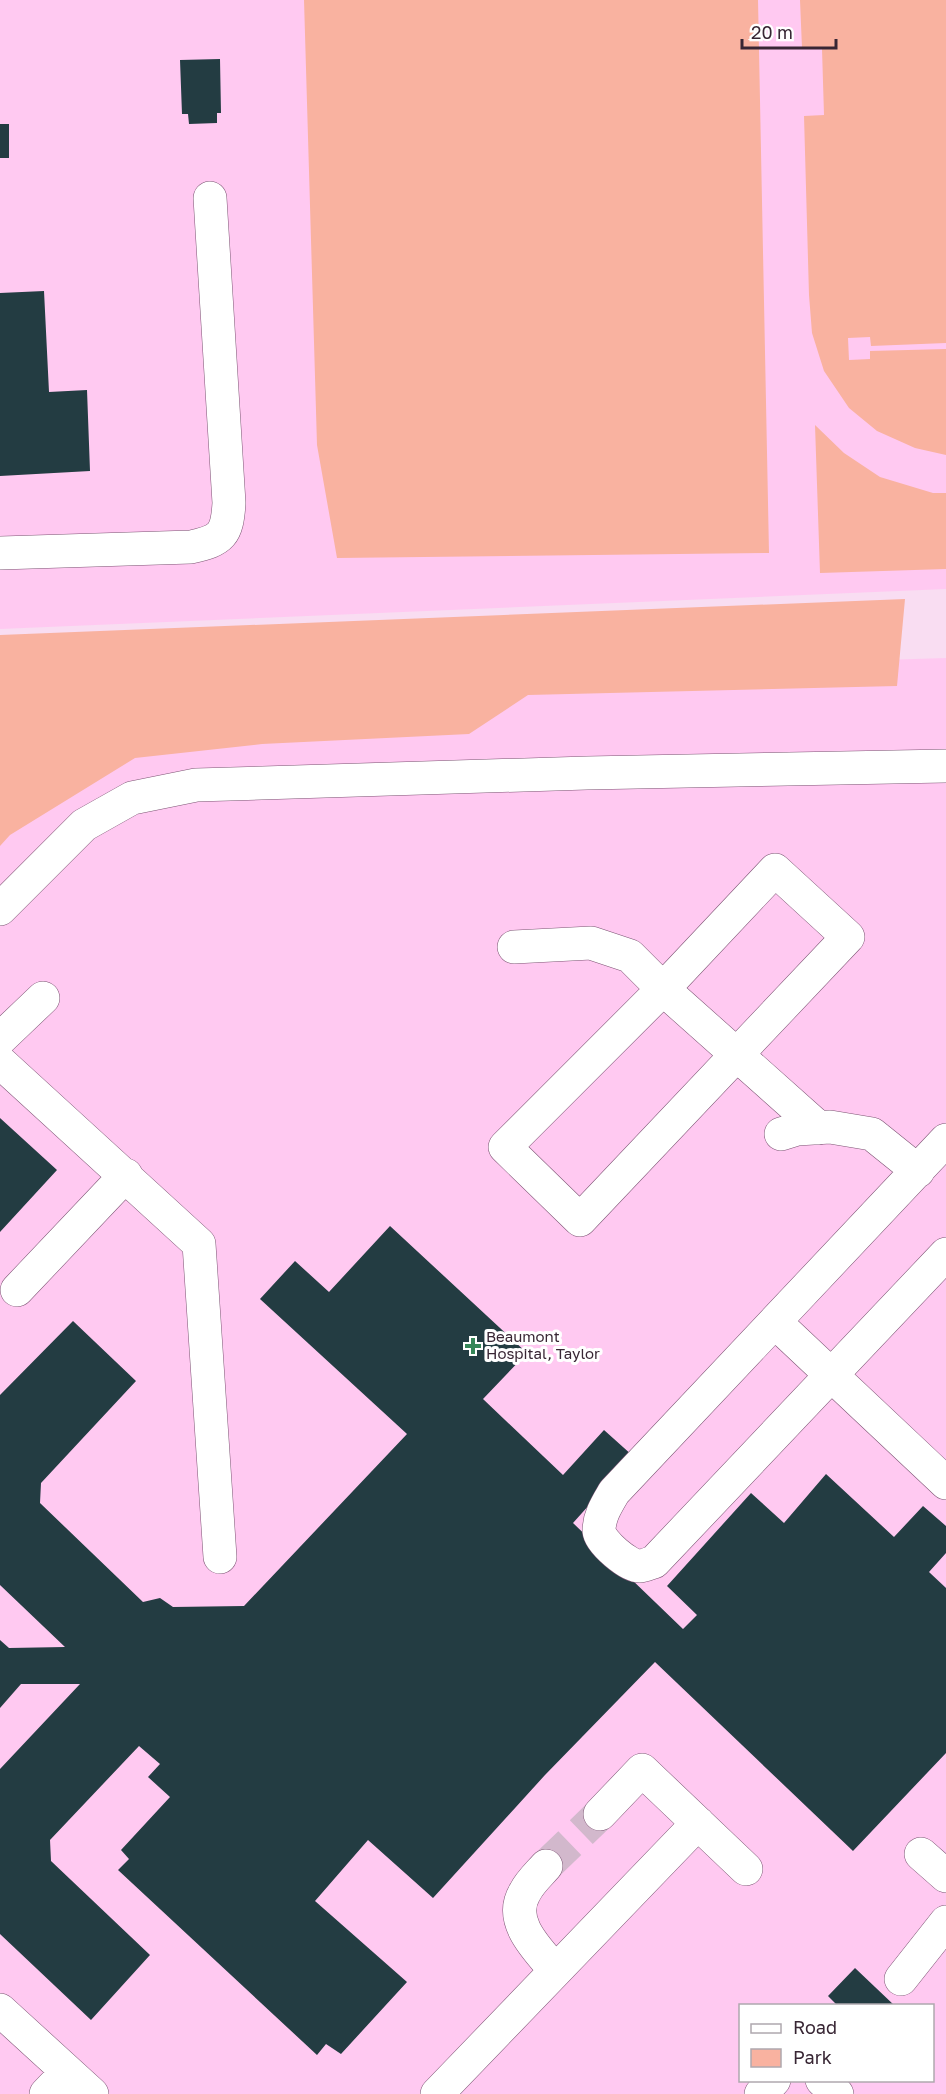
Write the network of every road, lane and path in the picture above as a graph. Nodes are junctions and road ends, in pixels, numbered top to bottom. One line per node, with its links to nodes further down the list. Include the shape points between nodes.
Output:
1 (210, 198): 2 (lane, via 228,523 220,536 191,547)
2 (0, 553)
3 (946, 766): 4 (lane, via 196,785 132,798 84,825)
4 (0, 909)
5 (514, 947): 6 (lane, via 591,943 630,956)
6 (663, 989): 9 (lane); 9 (lane, via 775,870 848,938); 9 (lane, via 505,1147 580,1220)
7 (43, 998): 8 (lane)
8 (0, 1039)
9 (737, 1056): 11 (lane)
10 (0, 1062): 15 (lane)
11 (819, 1128): 12 (lane); 14 (lane, via 872,1134)
12 (781, 1134)
13 (946, 1140): 14 (lane)
14 (918, 1171): 18 (lane)
15 (126, 1176): 17 (lane); 21 (lane, via 199,1244)
16 (946, 1254): 19 (lane)
17 (6, 1291)
18 (775, 1322): 19 (lane); 19 (lane, via 614,1492 601,1516 599,1534 628,1564 639,1567 654,1562)
19 (833, 1375): 20 (lane)
20 (946, 1483)
21 (220, 1557)
22 (600, 1814): 23 (lane, via 642,1770)
23 (698, 1823): 26 (lane); 29 (lane)
24 (921, 1854): 27 (lane)
25 (546, 1866): 29 (lane, via 523,1893 520,1915 526,1935)
26 (746, 1869)
27 (946, 1876)
28 (946, 1922): 30 (lane)
29 (555, 1970): 36 (lane)
30 (901, 1979)
31 (0, 2010): 34 (lane)
32 (772, 2082): 37 (lane)
33 (824, 2082): 38 (lane)
34 (56, 2083): 35 (lane)
35 (92, 2094)
36 (437, 2094)
37 (761, 2094)
38 (837, 2094)

